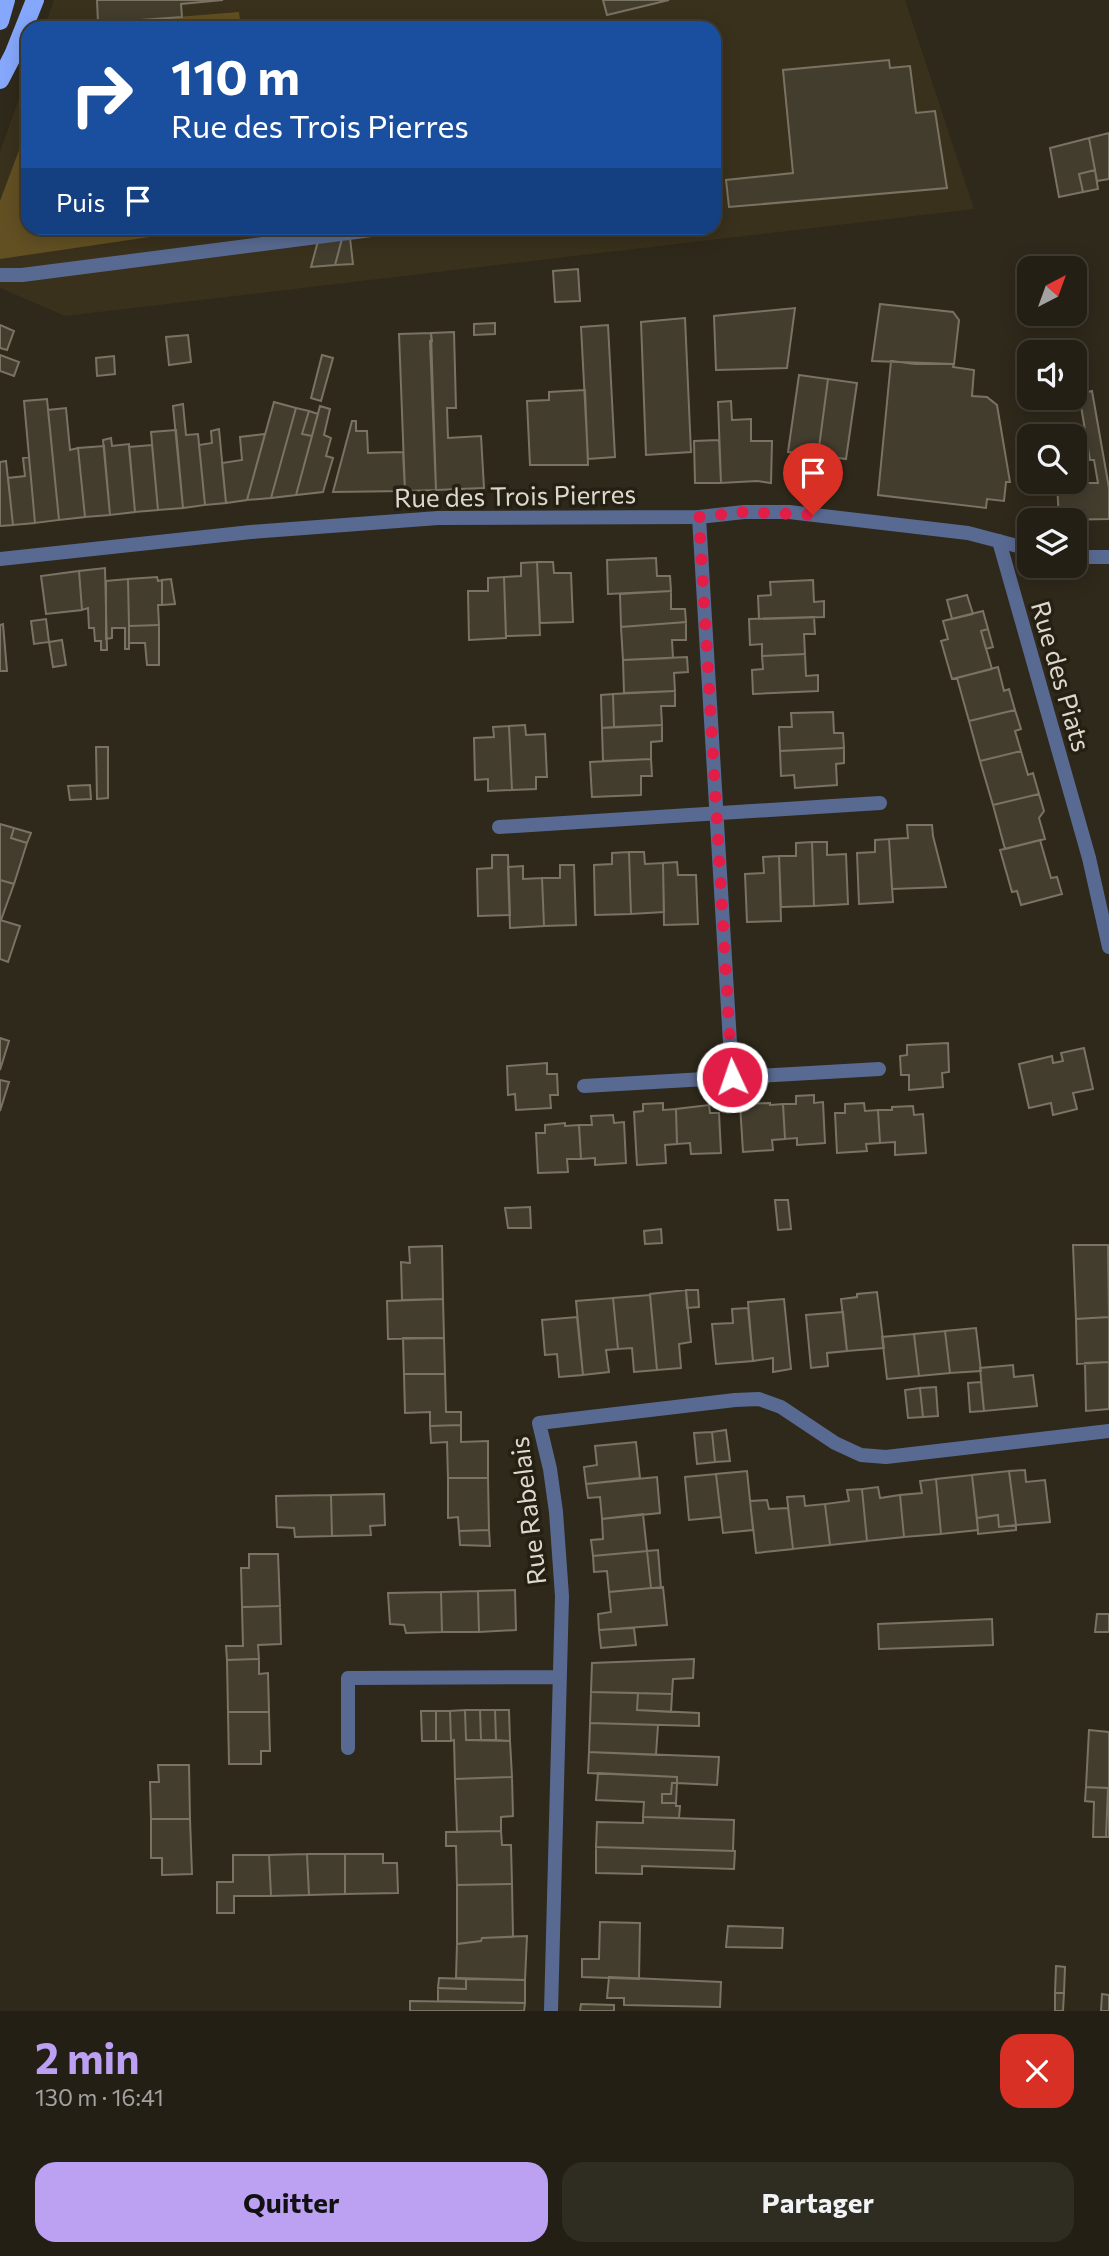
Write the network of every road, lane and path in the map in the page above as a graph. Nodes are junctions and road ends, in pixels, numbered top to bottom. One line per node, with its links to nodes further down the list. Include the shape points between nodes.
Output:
1 (6, 0): 4 (main road)
2 (35, 0): 3 (main road)
3 (27, 21)
4 (0, 22)
5 (21, 35): 6 (main road)
6 (0, 79)
7 (333, 235): 8 (street)
8 (0, 275)
9 (699, 517): 10 (street, Rue des Trois Pierres, via 789,512 968,533); 14 (street, Rue des Trois Pierres, via 438,518); 16 (street)
10 (999, 541): 11 (street, Rue des Trois Pierres); 18 (street, Rue des Piats, via 1089,859)
11 (1017, 546)
12 (1087, 557): 13 (street)
13 (1109, 557)
14 (0, 559)
15 (880, 803): 16 (street)
16 (716, 813): 17 (street); 20 (street)
17 (499, 827)
18 (1109, 947)
19 (878, 1069): 20 (street)
20 (732, 1077): 21 (street)
21 (584, 1086)
22 (1109, 1431): 23 (street, Rue Rabelais, via 887,1457 861,1455 782,1407 760,1399 539,1423 556,1512 562,1596)
23 (559, 1677): 24 (street, via 348,1678); 25 (street, Rue Rabelais)
24 (348, 1748)
25 (551, 2011)

